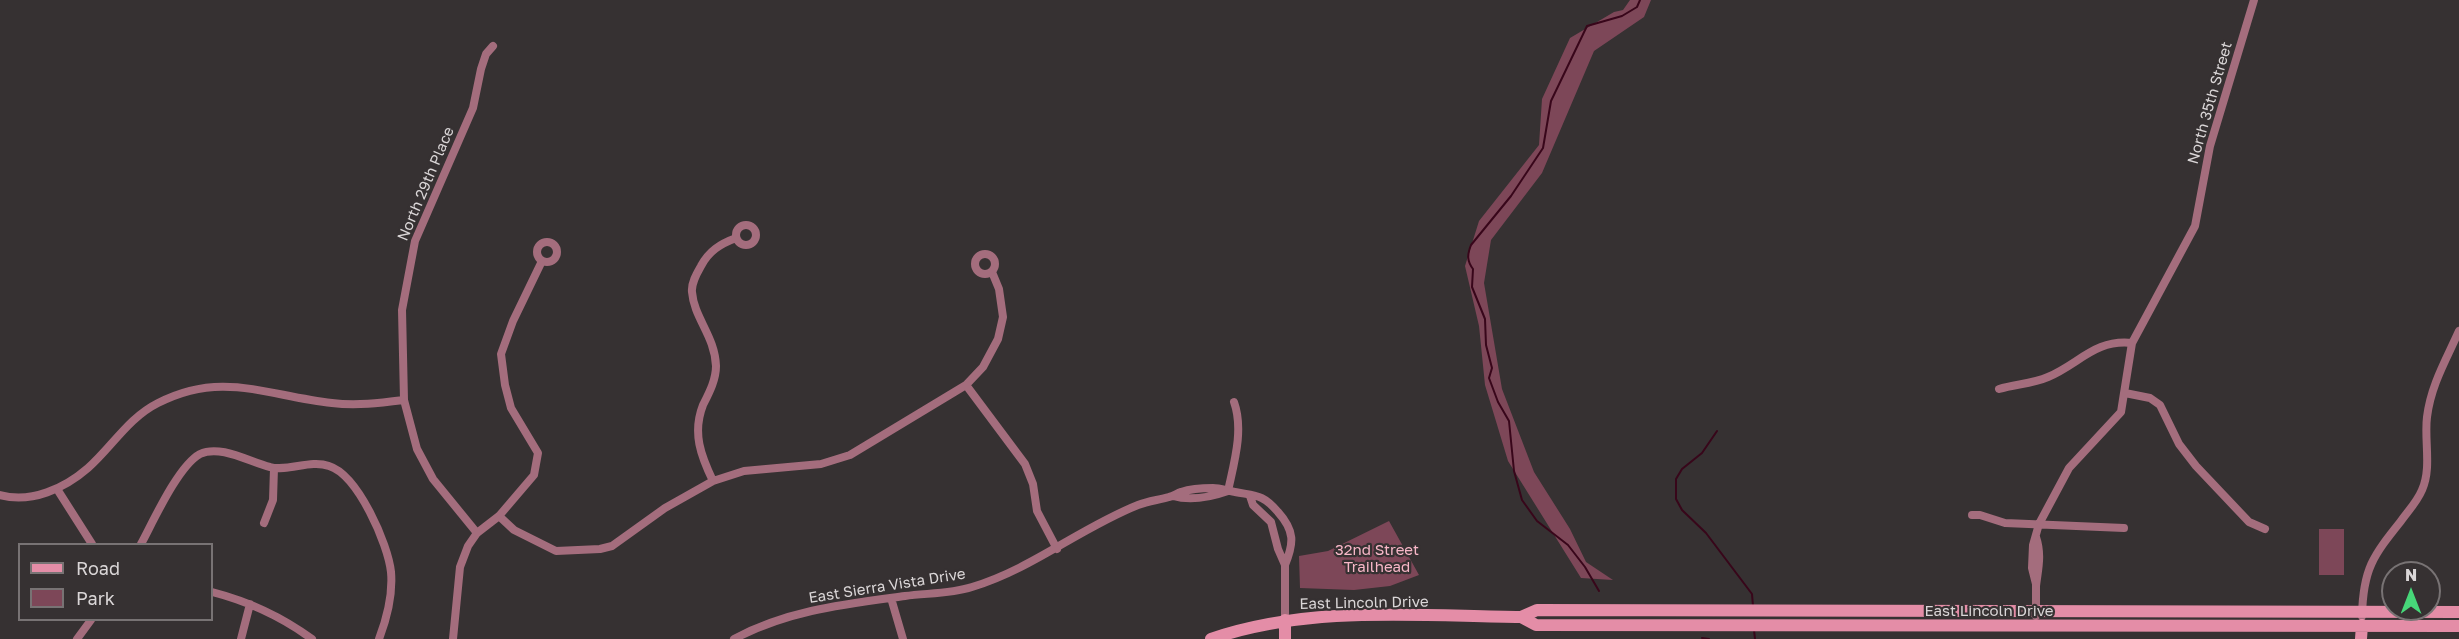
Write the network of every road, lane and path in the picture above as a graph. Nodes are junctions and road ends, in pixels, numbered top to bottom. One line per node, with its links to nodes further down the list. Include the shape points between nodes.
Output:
1 (2254, 0): 7 (street, North 35th Street, via 2210,146 2195,226)
2 (493, 46): 11 (street, North 29th Place, via 481,69 473,108 415,241 402,310)
3 (736, 238): 14 (street, via 707,255 691,291 715,354 716,368 702,409 698,444)
4 (542, 261): 21 (street, via 501,354 511,408 538,453 534,475)
5 (992, 272): 8 (street, via 1002,302 1001,328 983,367)
6 (2459, 331): 37 (street, via 2430,397 2423,489 2372,560)
7 (2132, 343): 9 (street, via 2117,341 2101,346 2052,376); 10 (street, North 35th Street)
8 (966, 385): 14 (street, via 850,455 821,464 744,471); 30 (street, via 1025,464 1037,511)
9 (1999, 389)
10 (2126, 393): 24 (street, North 35th Street, via 2121,412 2068,468); 26 (street, via 2150,398 2160,405 2179,444 2196,466 2249,522)
11 (404, 400): 15 (street, via 366,405 332,403 233,386 192,391 157,404 137,418 87,469); 27 (street, North 29th Place, via 417,449 433,479)
12 (1234, 402): 16 (street, via 1238,442)
13 (274, 468): 23 (street, via 273,500); 29 (street, via 231,454 200,454 180,473); 49 (street, via 316,463 330,466 345,475 359,495 387,551 391,574 387,618)
14 (713, 481): 21 (street, via 665,508 612,546 600,549 556,551 514,530)
15 (57, 489): 17 (street, via 22,498); 28 (street)
16 (1228, 491): 18 (street, East Sierra Vista Drive); 30 (street, East Sierra Vista Drive, via 1214,496 1173,496 1140,504 1089,528)
17 (0, 495)
18 (1250, 495): 19 (street, East Sierra Vista Drive, via 1259,495); 22 (street, via 1253,505)
19 (1275, 508): 22 (street); 31 (street, via 1290,531 1293,548)
20 (1972, 515): 24 (street, via 2005,523)
21 (499, 516): 27 (street)
22 (1266, 516): 31 (street)
23 (264, 523)
24 (2039, 524): 25 (street); 36 (street, North 35th Street)
25 (2124, 528)
26 (2265, 529)
27 (477, 533): 50 (street, via 460,567)
28 (91, 543)
29 (142, 543)
30 (1057, 549): 33 (street, East Sierra Vista Drive, via 1001,578 969,588)
31 (1285, 565): 40 (street)
32 (213, 592): 34 (street)
33 (891, 598): 51 (street, East Sierra Vista Drive, via 810,610); 52 (street)
34 (250, 604): 47 (street); 48 (street)
35 (1735, 611): 36 (main road, East Lincoln Drive); 39 (main road, East Lincoln Drive, via 1537,610); 42 (main road)
36 (2036, 611): 37 (main road, East Lincoln Drive); 43 (street, North 35th Street)
37 (2362, 612): 38 (main road, East Lincoln Drive); 44 (street)
38 (2459, 612)
39 (1521, 617): 40 (main road, East Lincoln Drive, via 1345,616); 42 (main road, East Lincoln Drive, via 1536,625)
40 (1285, 620): 53 (main road, East Lincoln Drive); 54 (main road)
41 (90, 621): 46 (street)
42 (1735, 625): 43 (main road, East Lincoln Drive)
43 (2036, 626): 44 (main road, East Lincoln Drive)
44 (2362, 626): 45 (main road, East Lincoln Drive); 55 (main road)
45 (2459, 626)
46 (77, 639)
47 (241, 639)
48 (312, 639)
49 (380, 639)
50 (453, 639)
51 (734, 639)
52 (903, 639)
53 (1211, 639)
54 (1285, 639)
55 (2361, 639)

